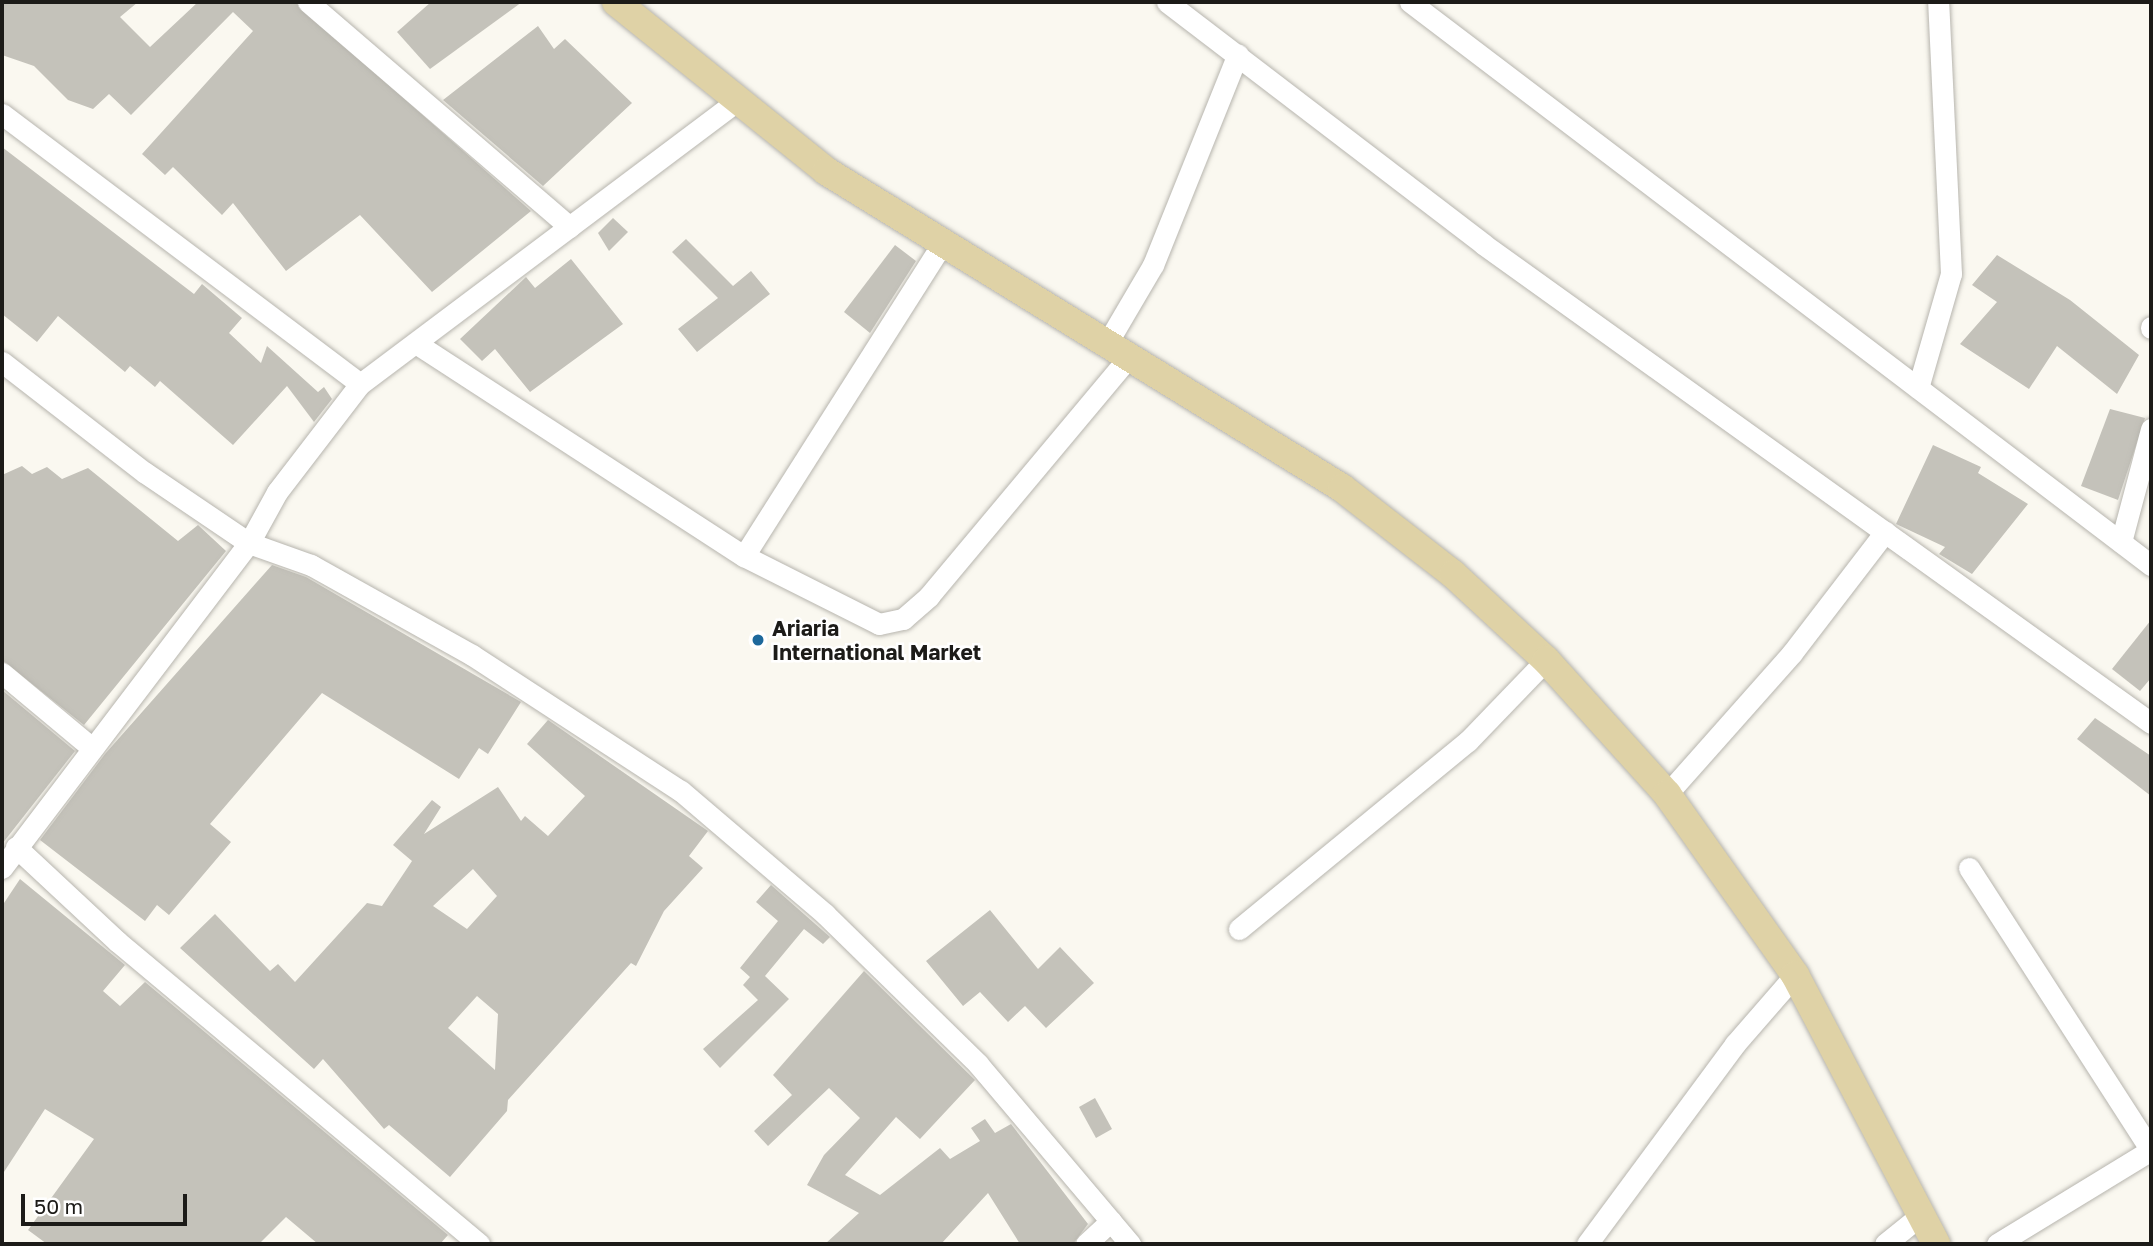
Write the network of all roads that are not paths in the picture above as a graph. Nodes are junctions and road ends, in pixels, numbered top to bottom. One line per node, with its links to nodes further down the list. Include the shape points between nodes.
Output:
1 (309, 2): 9 (street)
2 (616, 2): 7 (main road)
3 (1167, 2): 6 (street)
4 (1410, 2): 15 (street)
5 (1938, 2): 15 (street, via 1951,274)
6 (1238, 54): 12 (street); 17 (street, via 1483,244)
7 (738, 100): 9 (street); 10 (main road, via 826,171)
8 (2, 114): 14 (street)
9 (570, 227): 11 (street)
10 (943, 243): 12 (main road); 20 (street)
11 (417, 344): 14 (street); 20 (street)
12 (1117, 352): 20 (street, via 903,619 879,624 848,612); 22 (main road, via 1342,488 1453,574)
13 (2, 362): 18 (street, via 144,472)
14 (360, 384): 18 (street, via 277,492)
15 (1918, 388): 19 (street)
16 (2151, 429): 19 (street)
17 (1885, 532): 24 (street); 26 (street, via 1793,653)
18 (250, 542): 25 (street); 34 (street, via 312,565 472,655 681,791 825,914 978,1064)
19 (2121, 542): 21 (street)
20 (744, 556)
21 (2151, 565)
22 (1546, 660): 26 (main road); 30 (street, via 1468,741)
23 (2, 673): 25 (street)
24 (2151, 723)
25 (92, 748): 27 (street)
26 (1667, 794): 31 (main road)
27 (16, 847): 28 (street); 35 (street, via 118,942)
28 (2, 867)
29 (1969, 868): 32 (street)
30 (1239, 929)
31 (1795, 975): 33 (main road); 38 (street, via 1735,1044)
32 (2151, 1150): 41 (street)
33 (1922, 1214): 39 (street); 40 (main road)
34 (1111, 1221): 36 (street); 37 (street)
35 (479, 1244)
36 (1086, 1244)
37 (1130, 1244)
38 (1587, 1244)
39 (1885, 1244)
40 (1936, 1244)
41 (1997, 1244)

